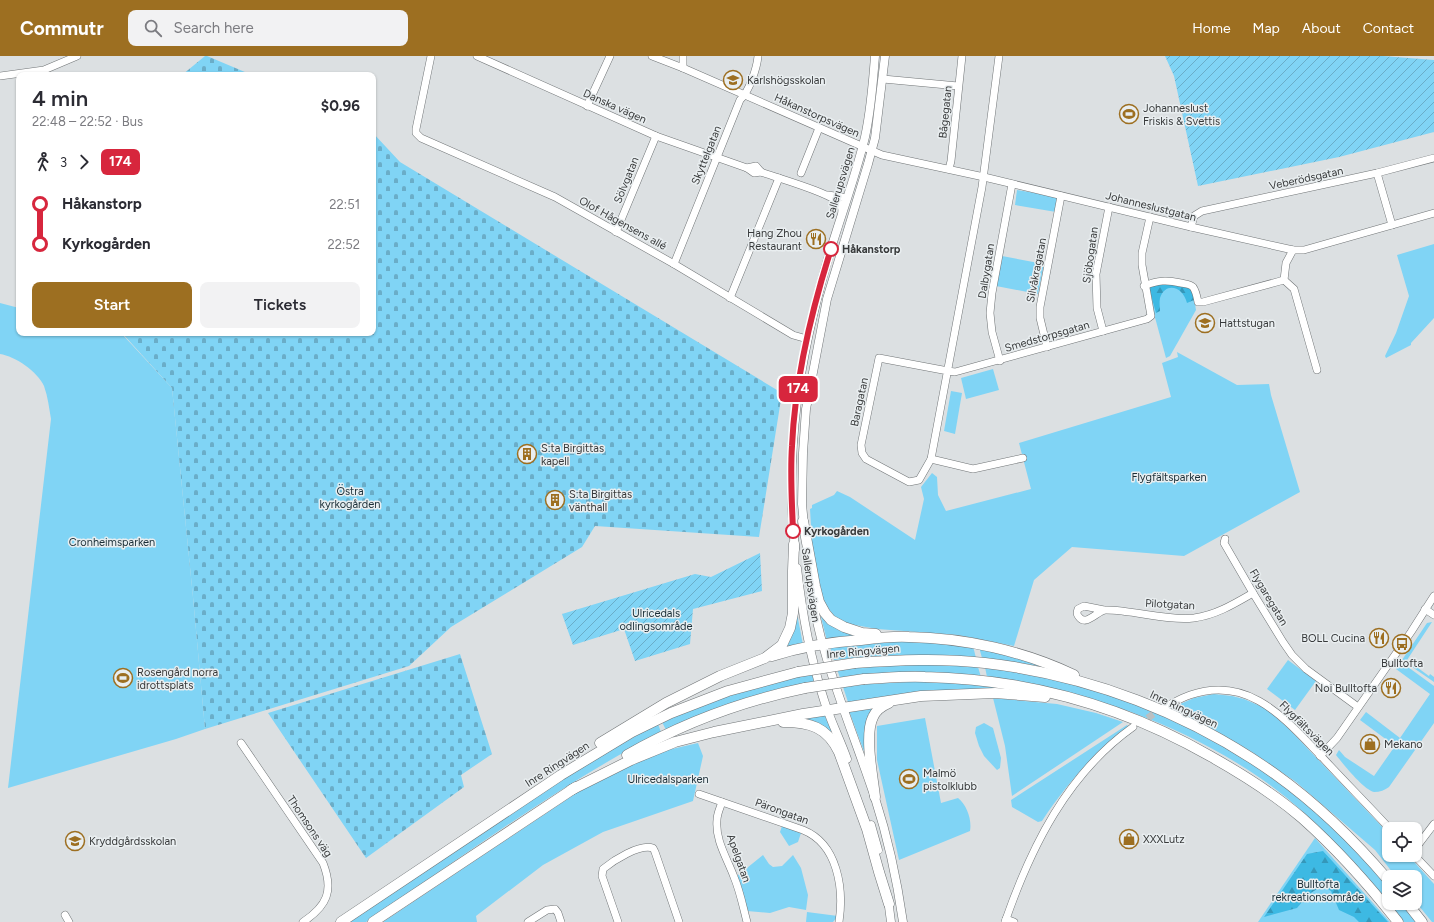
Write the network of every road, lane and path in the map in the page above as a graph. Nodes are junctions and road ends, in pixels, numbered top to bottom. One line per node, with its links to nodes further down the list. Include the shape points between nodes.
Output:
1 (77, 56): 13 (street, via 44,70)
2 (431, 56): 41 (street, Olof Hågensens allé, via 416,129 421,138 554,197)
3 (478, 56): 19 (street, Danska vägen)
4 (610, 56): 19 (street)
5 (652, 56): 12 (street, Håkanstorpsvägen)
6 (683, 56): 12 (street)
7 (758, 56): 18 (street, Skyttelgatan)
8 (875, 56): 22 (main road, Sallerupsvägen, via 872,98)
9 (885, 56): 16 (main road, Sallerupsvägen)
10 (962, 56): 17 (street, Bågegatan)
11 (999, 56): 29 (street)
12 (683, 68): 18 (street, Håkanstorpsvägen)
13 (29, 72)
14 (16, 74): 15 (street)
15 (0, 76)
16 (883, 79): 17 (street); 23 (main road, Sallerupsvägen)
17 (958, 86): 26 (street, Bågegatan)
18 (745, 95): 20 (street, Håkanstorpsvägen); 24 (street, Skyttelgatan, via 740,100)
19 (587, 106): 21 (street, Danska vägen)
20 (819, 128): 22 (street, Håkanstorpsvägen); 27 (street)
21 (656, 136): 24 (street, Danska vägen); 41 (street, Sölvgatan)
22 (862, 147): 23 (street, Johanneslustgatan); 34 (main road, Sallerupsvägen)
23 (872, 150): 26 (street, Johanneslustgatan, via 882,155); 42 (main road, Sallerupsvägen)
24 (717, 157): 30 (street, Danska vägen, via 754,173 761,172); 44 (street, Skyttelgatan)
25 (1434, 158): 28 (street, Veberödsgatan)
26 (948, 170): 29 (street, Johanneslustgatan)
27 (801, 173)
28 (1377, 173): 39 (street); 40 (street, Veberödsgatan, via 1202,211 1194,216)
29 (984, 177): 31 (street, Johanneslustgatan); 53 (street)
30 (779, 178): 32 (street, Danska vägen); 47 (street)
31 (1012, 184): 33 (street, Johanneslustgatan); 51 (street, Dalbygatan, via 990,313)
32 (824, 194): 34 (street, Danska vägen); 37 (street, Danska vägen, via 839,203)
33 (1061, 196): 35 (street, Johanneslustgatan); 50 (street, Silvåkragatan, via 1040,307)
34 (847, 198): 37 (main road, Sallerupsvägen); 42 (main road, via 850,203 842,237)
35 (1109, 207): 38 (street, Johanneslustgatan); 48 (street, Sjöbogatan, via 1096,274 1098,308)
36 (1434, 212): 39 (street, Johanneslustgatan)
37 (842, 215): 49 (main road, Sallerupsvägen)
38 (1150, 217): 40 (street, Johanneslustgatan); 46 (street, via 1142,253)
39 (1392, 225): 43 (street, Johanneslustgatan, via 1304,250)
40 (1191, 227): 43 (street, Johanneslustgatan)
41 (616, 232): 44 (street, Olof Hågensens allé)
42 (842, 250): 56 (main road, Sallerupsvägen, via 827,299 806,409 802,453)
43 (1292, 250): 45 (street, via 1286,263)
44 (674, 264): 47 (street, Olof Hågensens allé)
45 (1284, 280): 46 (street, via 1203,302 1198,302 1196,293 1189,284 1157,280); 52 (street, via 1294,289)
46 (1144, 286): 48 (street, Smedstorpsgatan, via 1151,316 1147,320)
47 (730, 298): 49 (street, Olof Hågensens allé, via 793,335)
48 (1103, 331): 50 (street, Smedstorpsgatan)
49 (807, 339): 58 (main road, Sallerupsvägen, via 800,374 792,445 790,478)
50 (1047, 347): 51 (street, Smedstorpsgatan)
51 (1000, 361): 53 (street, Smedstorpsgatan, via 955,372)
52 (1317, 370)
53 (948, 371): 55 (street); 55 (street, Baragatan, via 879,358 861,445 866,459 909,482 919,480)
54 (1023, 458): 55 (street, via 973,469)
55 (931, 459)
56 (803, 521): 64 (highway, via 815,586 825,613 850,630); 65 (main road, Sallerupsvägen, via 810,587)
57 (1225, 539): 59 (street, Flygaregatan, via 1224,543)
58 (794, 544): 66 (main road, Sallerupsvägen, via 800,600); 67 (highway, via 793,613 786,640 777,650)
59 (1253, 593): 62 (street, Pilotgatan, via 1217,613 1193,618); 71 (street, Flygaregatan, via 1294,656 1306,669)
60 (1434, 596): 61 (street)
61 (1425, 609): 63 (street); 71 (street)
62 (1104, 610)
63 (1434, 615)
64 (895, 637): 65 (highway); 68 (highway, via 946,639 994,648 1051,665 1074,674)
65 (824, 644): 66 (highway); 72 (main road, Sallerupsvägen)
66 (809, 646): 67 (highway); 74 (main road, Sallerupsvägen)
67 (752, 663): 83 (highway, via 694,689 636,720 558,771)
68 (1087, 684): 83 (highway, Inre Ringvägen, bridge, via 1041,672 984,663 914,659 855,663 798,672 728,691 651,722); 88 (highway, Inre Ringvägen, via 1142,702 1234,747 1308,799)
69 (904, 698): 72 (highway); 73 (highway, via 961,693 1006,693 1053,698 1094,709); 81 (highway, via 883,705 875,712 871,722 869,733)
70 (1165, 706): 78 (street, Flygfältsvägen, via 1189,695 1206,691 1228,690 1244,694 1257,699 1284,718)
71 (1358, 707): 78 (street, via 1337,738)
72 (843, 708): 74 (highway); 81 (main road, Sallerupsvägen)
73 (1106, 708): 79 (highway, bridge, via 1064,695 999,683 925,677 831,683 741,705 673,731 608,766); 107 (highway, via 1177,738 1258,785 1301,818 1340,854)
74 (827, 710): 75 (highway); 90 (main road, Sallerupsvägen, via 874,837)
75 (763, 722): 79 (highway, via 664,746 625,762); 90 (highway, via 807,724 819,728 834,741 868,829)
76 (1134, 727): 93 (street, via 1094,762 1060,803 1034,850)
77 (240, 743): 95 (street, Thomsons väg, via 323,863 328,891 324,902)
78 (1320, 756): 84 (street, Flygfältsvägen)
79 (571, 790): 97 (highway)
80 (699, 794): 82 (street, Pärongatan)
81 (875, 797): 105 (main road, Sallerupsvägen, via 890,851)
82 (722, 802): 102 (street, Apelgatan, via 717,818 717,830 739,890); 103 (street, Pärongatan, via 812,833 818,838 827,848 836,869 841,901)
83 (499, 816): 96 (highway, Inre Ringvägen)
84 (1383, 822)
85 (1434, 824): 86 (street)
86 (1422, 840)
87 (1421, 862): 89 (street)
88 (1382, 873)
89 (1434, 876)
90 (889, 904): 104 (main road, Sallerupsvägen)
91 (1413, 910): 108 (highway)
92 (65, 915): 94 (street)
93 (1005, 920): 106 (street)
94 (69, 922)
95 (302, 922)
96 (341, 922)
97 (373, 922)
98 (528, 922): 99 (street, via 547,910 555,909)
99 (561, 922)
100 (618, 922): 101 (street, via 602,876 603,869 628,853 649,847 655,852)
101 (679, 922)
102 (747, 922)
103 (839, 922)
104 (891, 922)
105 (903, 922)
106 (1014, 922)
107 (1398, 922)
108 (1422, 922)

